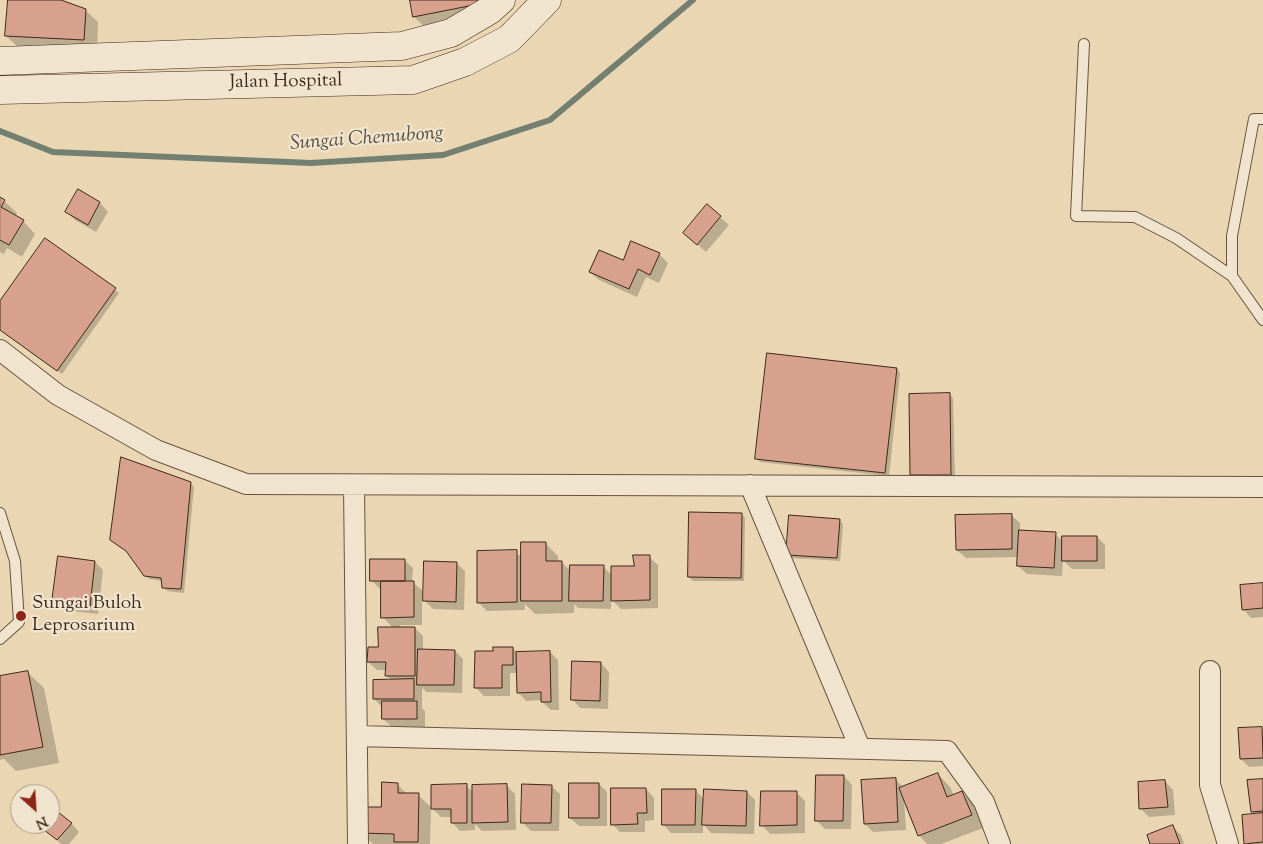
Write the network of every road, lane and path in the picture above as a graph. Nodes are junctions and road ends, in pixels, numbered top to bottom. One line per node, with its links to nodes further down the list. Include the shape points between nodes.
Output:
1 (501, 0): 4 (main road, Jalan Hospital, via 451,33 402,46)
2 (546, 0): 5 (main road, Jalan Hospital, via 509,39 465,62 414,80)
3 (1084, 44): 7 (lane, via 1076,216 1135,217 1176,238)
4 (0, 61)
5 (0, 90)
6 (1263, 119): 7 (lane, via 1254,119 1232,236)
7 (1232, 276): 8 (lane)
8 (1263, 320)
9 (0, 350): 10 (street, via 58,395 156,450 246,484)
10 (354, 485): 11 (street); 16 (street)
11 (750, 486): 12 (street); 17 (street)
12 (1263, 487)
13 (0, 512): 14 (lane, via 15,561 19,622)
14 (0, 639)
15 (1210, 671): 20 (street, via 1210,785)
16 (357, 736): 17 (street); 18 (street)
17 (860, 748): 19 (street, via 947,750 984,802)
18 (358, 844)
19 (1000, 844)
20 (1228, 844)

